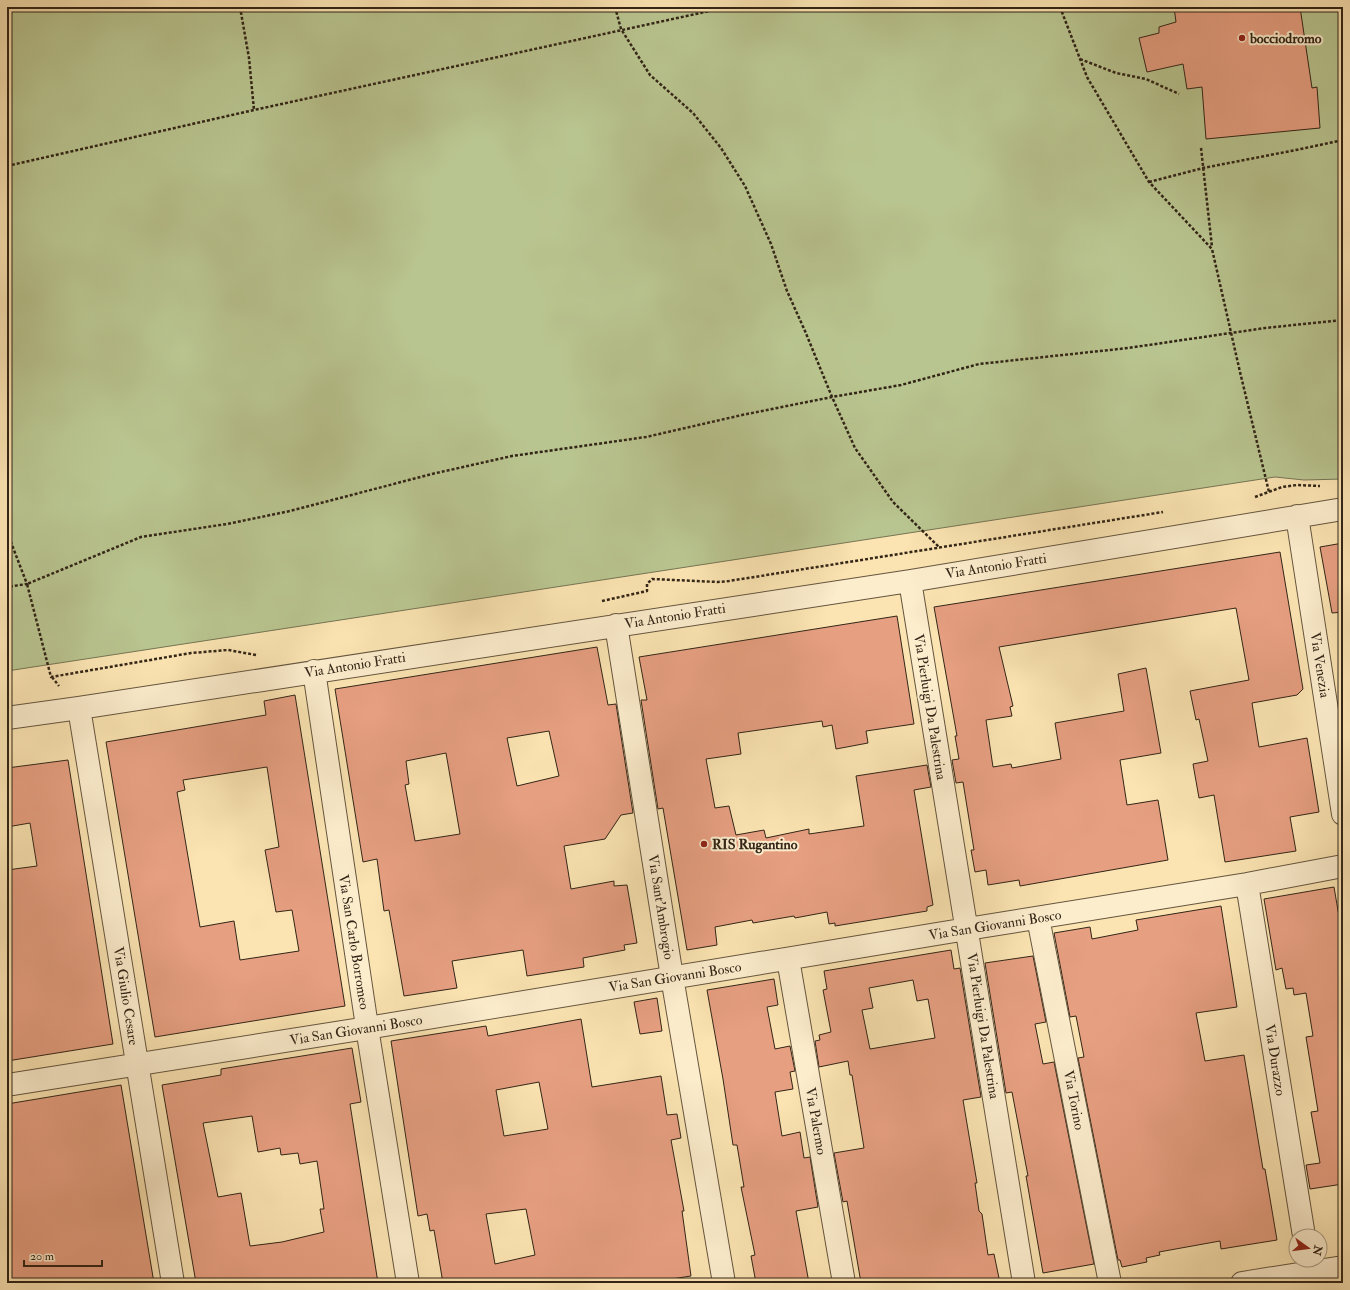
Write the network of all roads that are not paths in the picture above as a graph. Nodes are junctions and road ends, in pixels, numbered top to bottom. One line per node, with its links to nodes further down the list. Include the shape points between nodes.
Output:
1 (1343, 509): 2 (street, Via Antonio Fratti)
2 (1297, 516): 3 (street, Via Antonio Fratti); 8 (street, Via Venezia)
3 (910, 581): 4 (street, Via Antonio Fratti); 12 (street, Via Pierluigi Da Palestrina)
4 (616, 625): 5 (street, Via Antonio Fratti); 14 (street, Via Sant'Ambrogio)
5 (314, 671): 6 (street, Via Antonio Fratti); 15 (street, Via San Carlo Borromeo)
6 (79, 708): 7 (street, Via Antonio Fratti); 16 (street, Via Giulio Cesare)
7 (7, 718)
8 (1343, 814)
9 (1343, 866): 10 (street, Via San Giovanni Bosco)
10 (1247, 884): 11 (street, Via San Giovanni Bosco); 18 (street, Via Durazzo)
11 (1038, 918): 12 (street, Via San Giovanni Bosco); 27 (street, Via Torino)
12 (967, 929): 13 (street, Via San Giovanni Bosco); 26 (street, Via Pierluigi Da Palestrina)
13 (788, 959): 14 (street, Via San Giovanni Bosco); 25 (street, Via Palermo)
14 (672, 977): 15 (street, Via San Giovanni Bosco); 24 (street, Via Sant'Ambrogio)
15 (367, 1028): 16 (street, Via San Giovanni Bosco); 23 (street, Via San Carlo Borromeo)
16 (138, 1065): 17 (street, Via San Giovanni Bosco); 22 (street, Via Giulio Cesare)
17 (7, 1085)
18 (1303, 1228)
19 (1328, 1267): 20 (street)
20 (1343, 1267)
21 (1300, 1268): 28 (street)
22 (173, 1283)
23 (408, 1283)
24 (724, 1283)
25 (844, 1283)
26 (1024, 1283)
27 (1110, 1283)
28 (1242, 1283)

